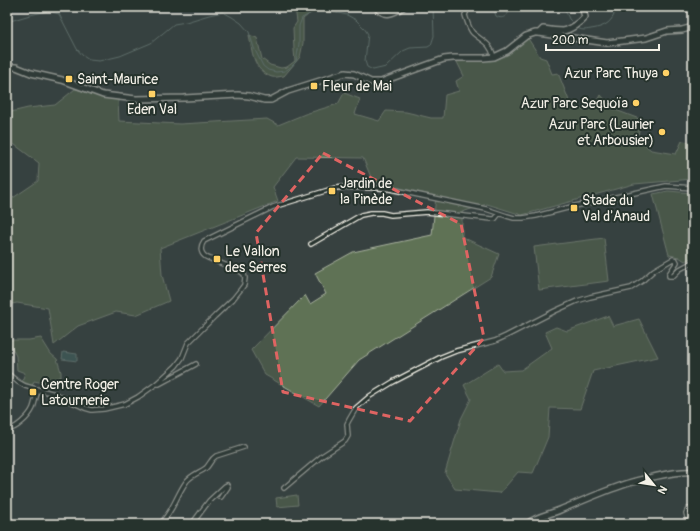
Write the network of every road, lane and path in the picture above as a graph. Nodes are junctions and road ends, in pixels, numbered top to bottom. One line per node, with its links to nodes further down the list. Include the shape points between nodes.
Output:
1 (376, 7): 2 (street, via 383,13 392,14)
2 (403, 7)
3 (580, 7): 6 (street, via 585,17 572,27 563,31 543,29)
4 (468, 8): 7 (street, via 465,15 470,29 489,45)
5 (693, 28): 6 (street, via 607,43)
6 (539, 33): 7 (street, via 526,36 508,51)
7 (494, 56): 8 (street, via 444,59 381,82 371,82 345,73 264,100 238,95 136,99 119,97 96,93 16,67)
8 (7, 67)
9 (693, 188): 10 (street, via 666,186 536,216 514,218)
10 (499, 214): 11 (street, via 492,219 427,212 372,213 362,215); 15 (street, via 390,189 348,186 273,207 250,218 202,244 203,256 240,271 244,274 245,282 233,299 188,343 180,362)
11 (311, 244)
12 (693, 262): 20 (street, via 671,277 669,274 677,262 673,259 631,288 577,301 506,336 456,351 393,382 356,408 347,424 348,436 345,441 322,456)
13 (196, 364): 15 (street)
14 (7, 373): 16 (street, via 25,386)
15 (156, 384): 16 (street, via 125,404 92,410 55,394)
16 (38, 390): 17 (street, via 31,412 16,427)
17 (7, 430)
18 (244, 447): 24 (street, via 216,456 206,468 186,480 171,510)
19 (693, 472): 26 (street, via 671,473 626,484 559,511 538,516)
20 (284, 488)
21 (221, 497): 25 (street, via 227,485 209,501)
22 (693, 509): 23 (street, via 688,509 686,513)
23 (693, 521)
24 (160, 524)
25 (192, 524)
26 (527, 524)
27 (661, 524): 28 (street)
28 (678, 524)

